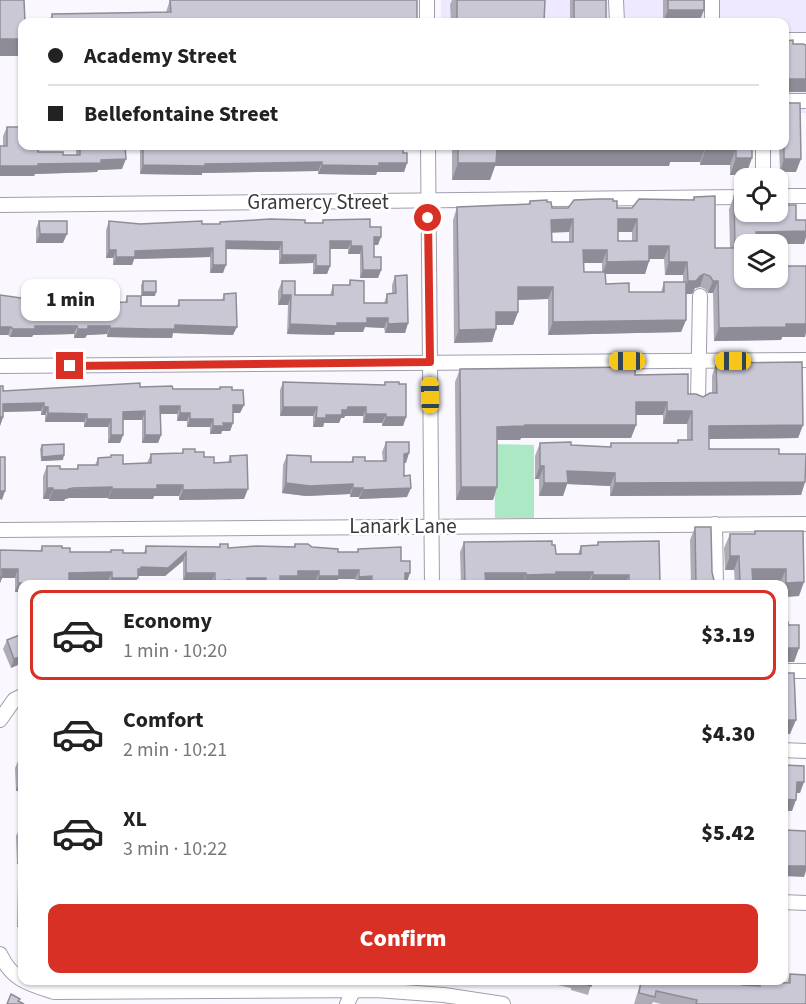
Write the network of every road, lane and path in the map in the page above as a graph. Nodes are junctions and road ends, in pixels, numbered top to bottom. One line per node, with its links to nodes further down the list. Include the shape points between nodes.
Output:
1 (427, 0): 4 (street)
2 (616, 0): 5 (street)
3 (712, 0): 6 (street)
4 (427, 18)
5 (616, 18)
6 (712, 18)
7 (789, 40): 8 (street)
8 (806, 40)
9 (789, 101): 10 (street)
10 (806, 101)
11 (428, 150): 17 (street)
12 (763, 150): 13 (street)
13 (763, 168)
14 (788, 196): 15 (street)
15 (806, 196)
16 (734, 197): 17 (street, Gramercy Street)
17 (428, 201): 18 (street, Gramercy Street); 22 (street)
18 (0, 205)
19 (700, 296): 21 (street)
20 (806, 360): 21 (street)
21 (699, 361): 22 (street); 24 (street)
22 (430, 362): 23 (street); 27 (street)
23 (0, 366)
24 (698, 401)
25 (806, 524): 26 (street, Lanark Lane)
26 (715, 525): 27 (street, Lanark Lane); 30 (street)
27 (431, 526): 28 (street, Lanark Lane); 29 (street)
28 (0, 530)
29 (432, 580)
30 (716, 580)
31 (788, 671): 32 (street)
32 (806, 671)
33 (18, 698): 34 (street)
34 (4, 715)
35 (788, 750): 36 (street)
36 (806, 751)
37 (788, 902): 38 (street)
38 (806, 903)
39 (0, 954): 40 (street)
40 (18, 977)
41 (32, 985): 42 (street, via 54,992)
42 (356, 985): 43 (street); 44 (street)
43 (347, 1004)
44 (503, 1004)

